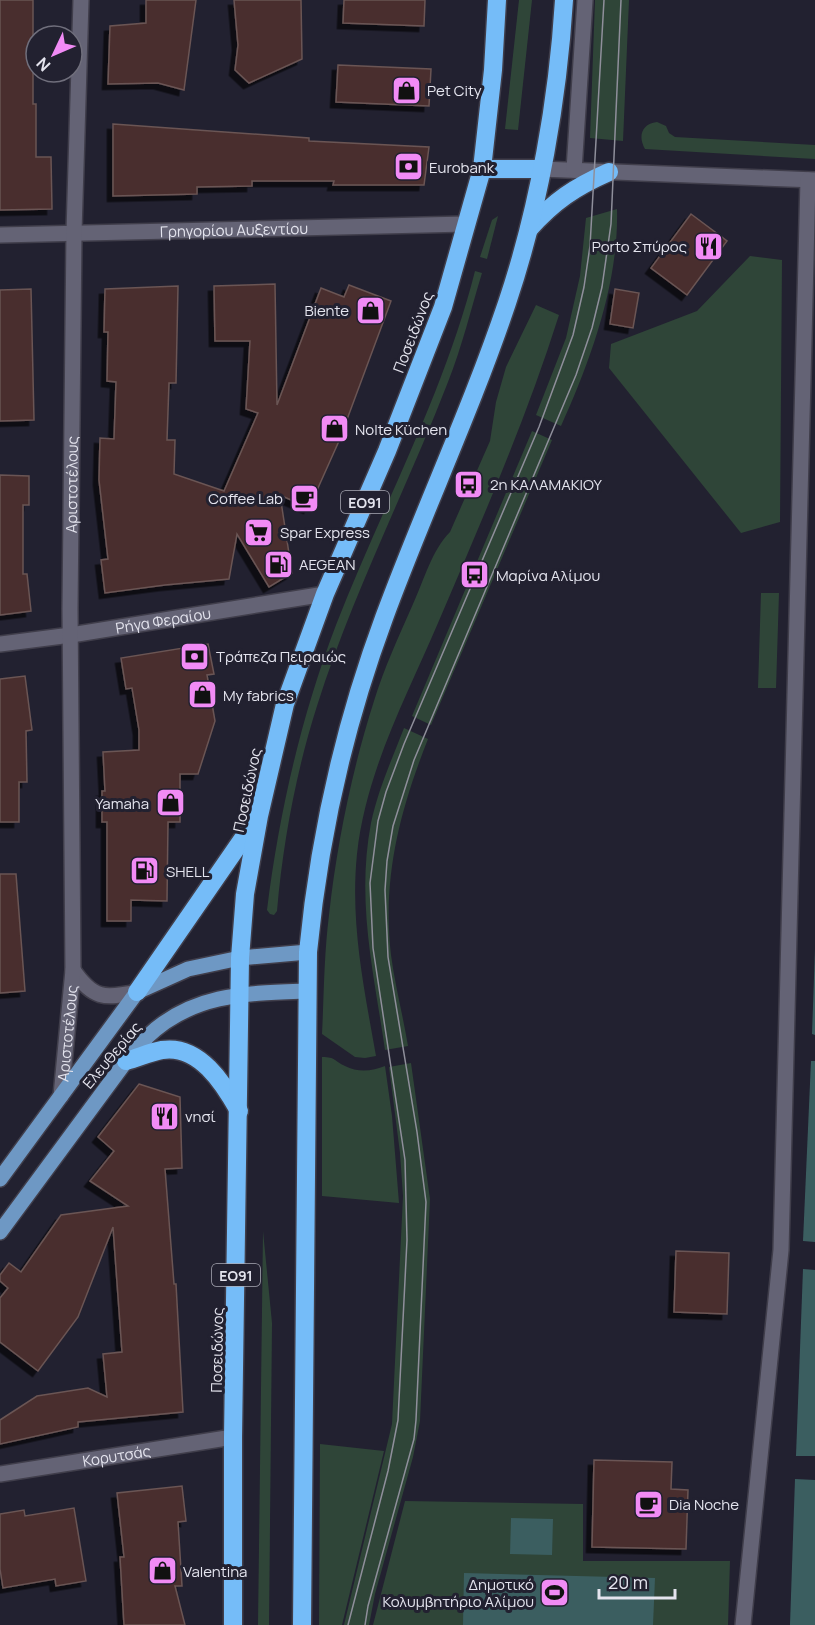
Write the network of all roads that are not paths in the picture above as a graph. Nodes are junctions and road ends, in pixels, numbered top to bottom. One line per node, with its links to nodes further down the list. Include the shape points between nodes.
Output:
1 (81, 0): 12 (street, Αριστοτέλους)
2 (497, 0): 5 (highway, Ποσειδώνος / ΕΟ91)
3 (564, 0): 6 (highway)
4 (585, 0): 7 (street)
5 (482, 169): 6 (highway); 10 (highway, Ποσειδώνος / ΕΟ91)
6 (541, 169): 7 (street); 11 (highway)
7 (574, 170): 8 (street)
8 (609, 172): 9 (street); 11 (highway, via 564,195)
9 (812, 180): 33 (street, via 781,1250)
10 (466, 224): 12 (street, Γρηγορίου Αυξεντίου); 14 (highway, Ποσειδώνος / ΕΟ91, via 442,307 387,450)
11 (528, 230): 18 (highway, via 502,316 383,619 359,695 325,829)
12 (74, 232): 13 (street, Γρηγορίου Αυξεντίου); 15 (street, Αριστοτέλους)
13 (0, 235)
14 (325, 594): 15 (street, Ρήγα Φεραίου); 17 (highway, Ποσειδώνος / ΕΟ91, via 285,704)
15 (71, 635): 16 (street, Ρήγα Φεραίου); 20 (street, Αριστοτέλους)
16 (0, 644)
17 (259, 816): 19 (highway, Ποσειδώνος / ΕΟ91, via 245,894); 22 (highway)
18 (308, 952): 19 (main road, Ελευθερίας); 21 (highway)
19 (240, 958): 22 (main road, Ελευθερίας, via 188,969); 23 (highway, Ποσειδώνος / ΕΟ91)
20 (73, 970): 22 (street, Αριστοτέλους, via 94,993 108,997); 25 (street, Αριστοτέλους)
21 (307, 991): 23 (main road, Ελευθερίας); 32 (highway)
22 (137, 992): 25 (main road, Ελευθερίας)
23 (240, 994): 24 (main road, Ελευθερίας, via 178,1015 148,1036); 26 (highway, Ποσειδώνος / ΕΟ91)
24 (126, 1061): 26 (highway, via 164,1050 194,1057 223,1083); 28 (main road, Ελευθερίας)
25 (61, 1096): 27 (main road, Ελευθερίας)
26 (239, 1112): 29 (highway, Ποσειδώνος / ΕΟ91)
27 (2, 1175)
28 (0, 1232)
29 (233, 1437): 30 (street, Κορυτσάς); 31 (highway, Ποσειδώνος / ΕΟ91)
30 (0, 1474)
31 (233, 1625)
32 (302, 1625)
33 (743, 1625)

